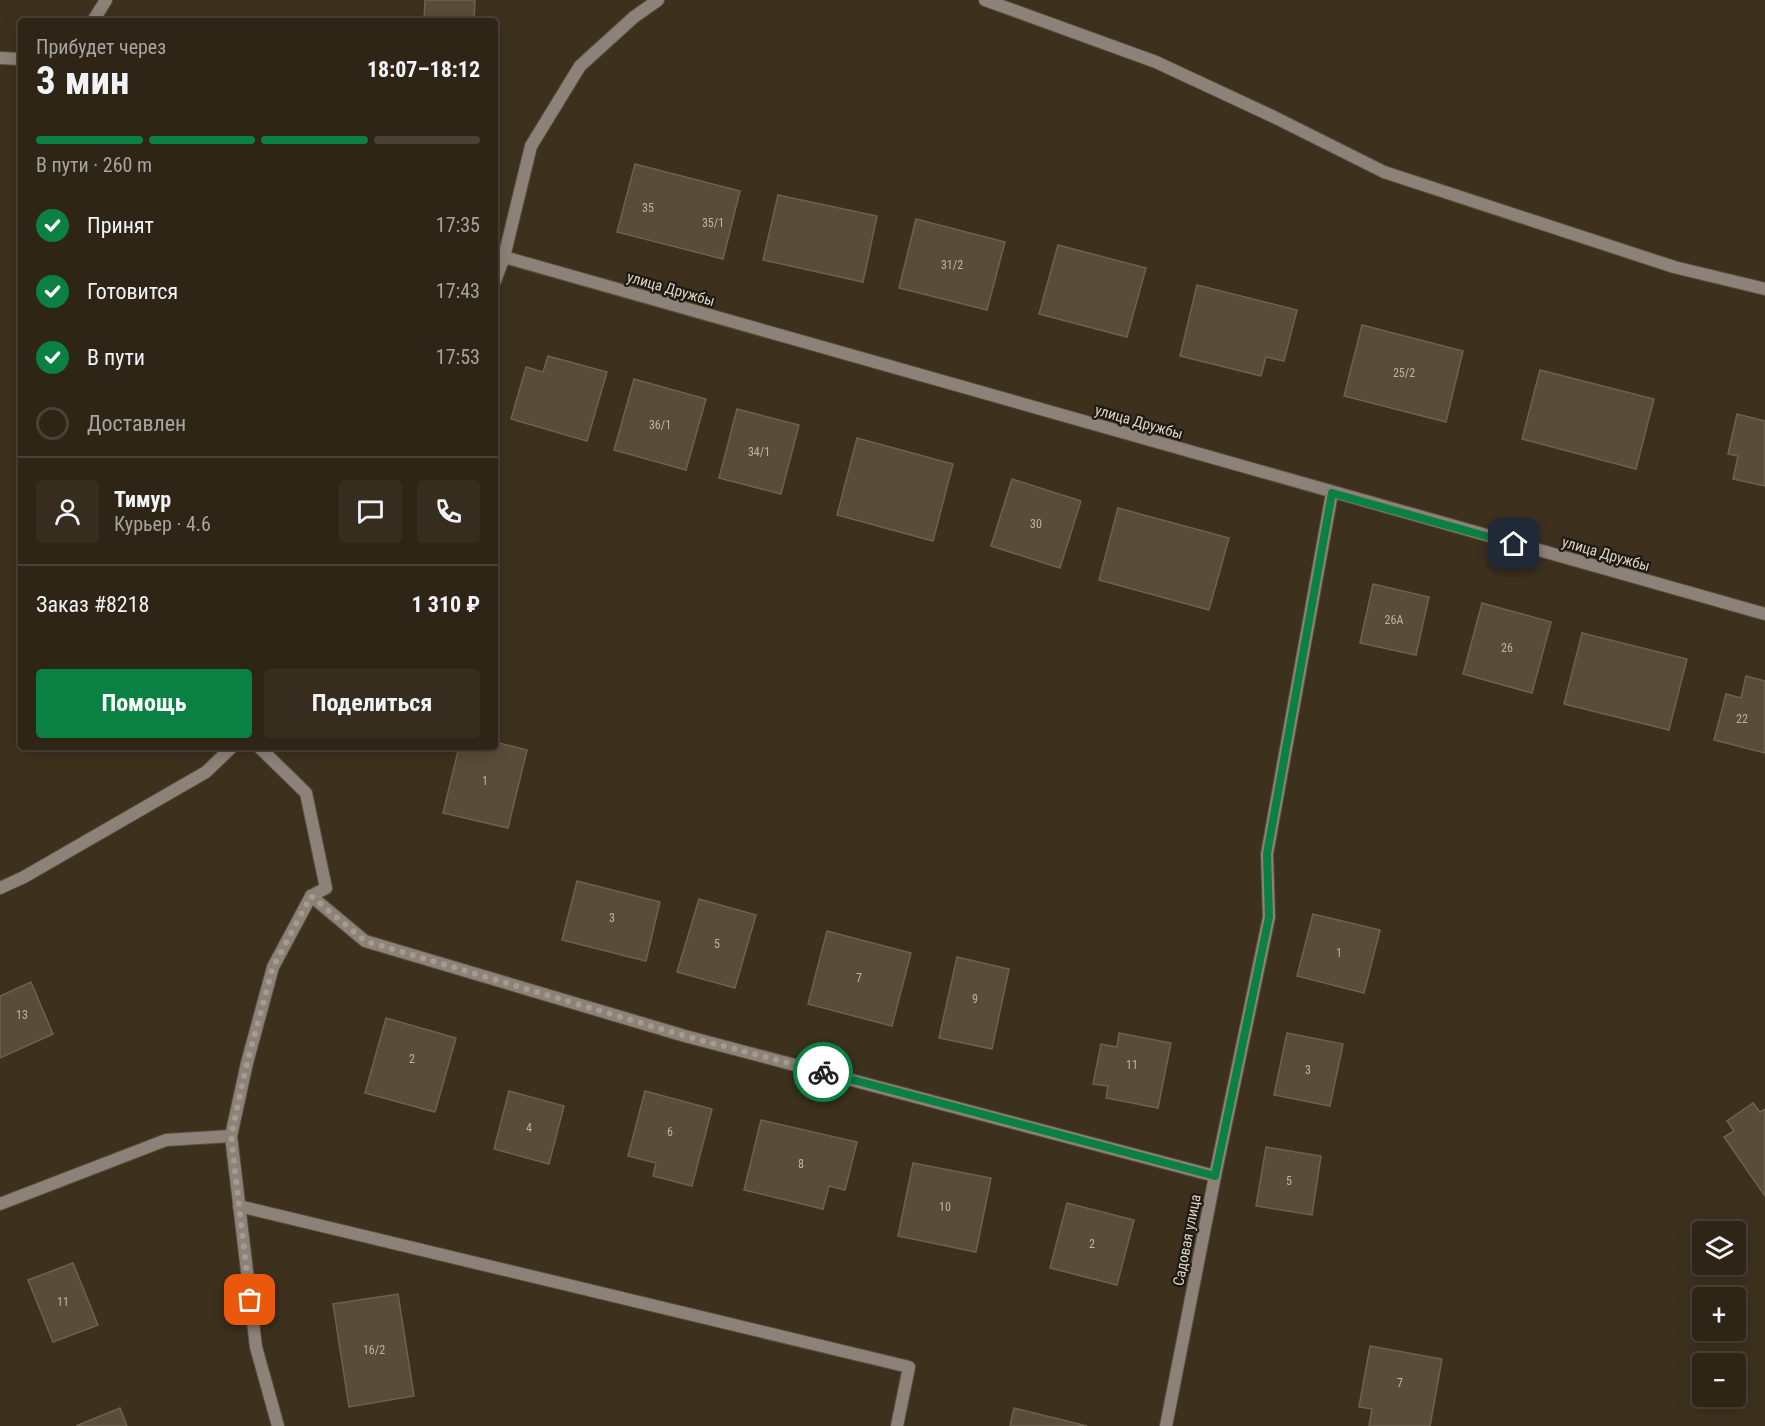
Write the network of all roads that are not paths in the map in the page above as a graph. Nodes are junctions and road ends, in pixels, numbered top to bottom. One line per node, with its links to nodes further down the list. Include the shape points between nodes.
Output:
1 (106, 0): 4 (street)
2 (658, 0): 7 (street, via 580,66 531,146)
3 (985, 0): 9 (street, via 1156,62 1384,172 1674,267)
4 (95, 18)
5 (0, 58): 6 (street)
6 (18, 59)
7 (504, 257): 8 (street); 10 (street, улица Дружбы)
8 (498, 273)
9 (1765, 289)
10 (1332, 493): 11 (street, улица Дружбы); 17 (street, Садовая улица, via 1267,854 1269,917)
11 (1765, 614)
12 (229, 750): 14 (street, via 206,772)
13 (262, 750): 15 (street, via 306,793 326,888)
14 (0, 888)
15 (311, 896): 16 (street, via 273,967); 17 (street, via 365,941 685,1036)
16 (231, 1136): 18 (street, via 166,1140); 19 (street)
17 (1215, 1176): 22 (street, Садовая улица)
18 (0, 1204)
19 (239, 1206): 20 (street, via 256,1347); 21 (street, via 909,1367)
20 (278, 1426)
21 (897, 1426)
22 (1166, 1426)

